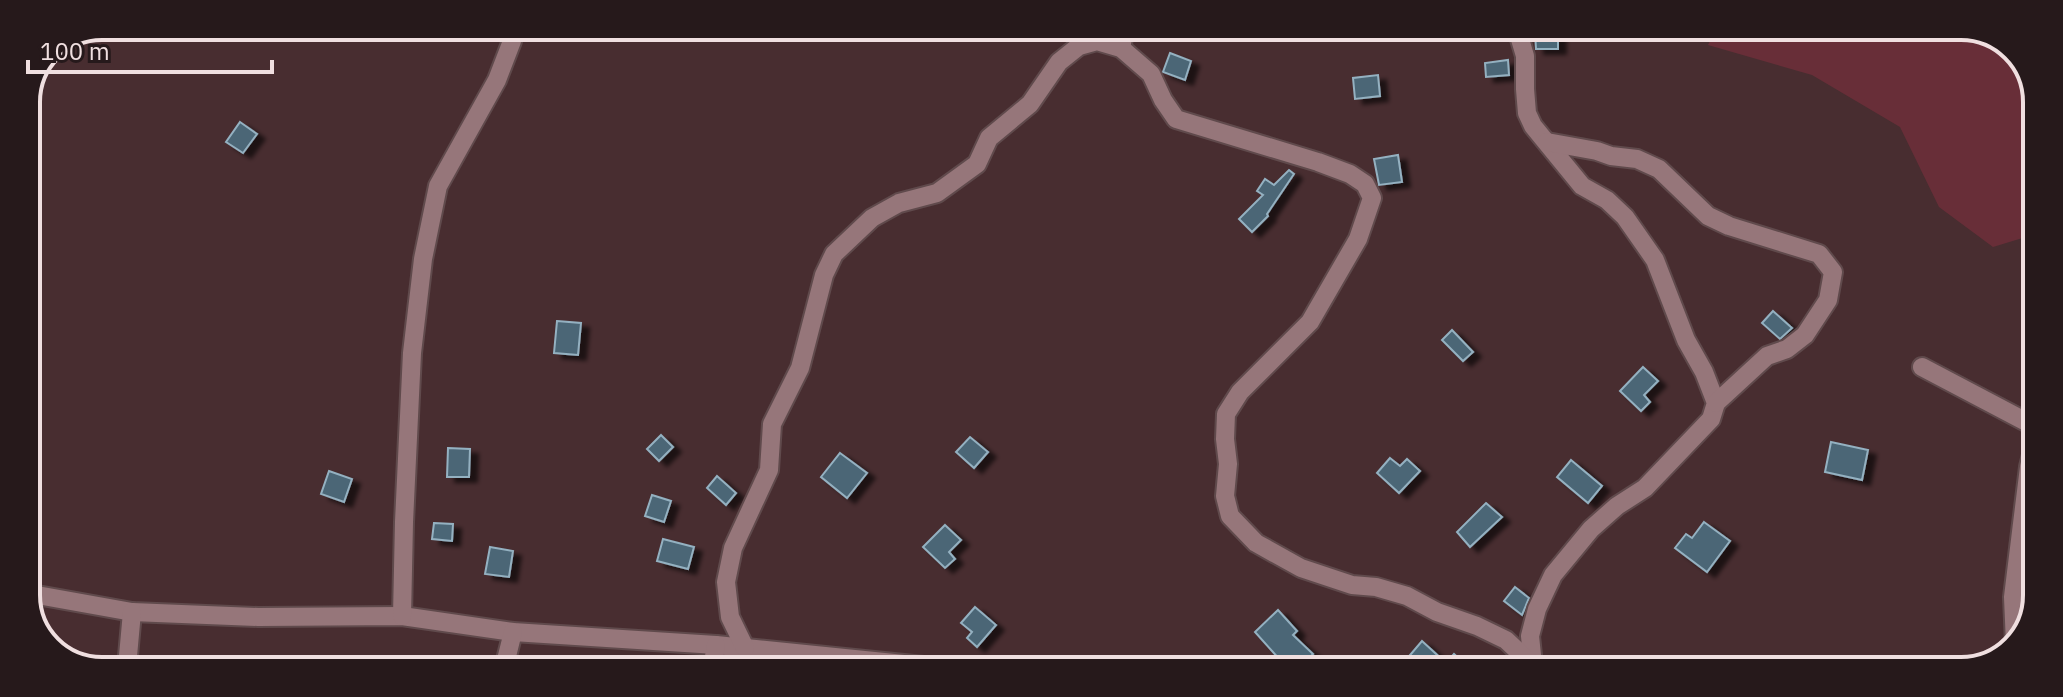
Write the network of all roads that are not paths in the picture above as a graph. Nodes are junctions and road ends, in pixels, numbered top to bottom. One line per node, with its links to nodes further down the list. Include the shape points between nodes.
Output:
1 (512, 40): 12 (street, via 497,80 438,186 423,259 412,353)
2 (1123, 40): 4 (street)
3 (1520, 40): 5 (street, via 1527,113)
4 (1121, 48): 16 (street, via 1097,41 1079,46 1059,62 1030,104 989,138 977,164 937,193 899,203 872,218 834,254 800,368 772,424 769,470 733,548 726,582 730,617); 21 (street, via 1151,74 1176,119 1350,174 1365,184 1372,198 1358,239 1310,322 1240,392 1226,414 1225,496 1230,516 1256,543 1301,568 1407,596 1506,640)
5 (1547, 142): 7 (street, via 1582,186 1625,217 1655,260); 7 (street, via 1637,159 1659,169 1708,216 1819,254 1833,272 1828,300 1805,335 1767,356)
6 (1922, 367): 8 (street)
7 (1716, 403): 22 (street, via 1711,419 1645,488 1591,529 1553,575 1530,636)
8 (2023, 420)
9 (2023, 516): 13 (street)
10 (40, 596): 11 (street)
11 (132, 612): 12 (street); 17 (street)
12 (402, 616): 14 (street)
13 (2014, 628)
14 (513, 632): 15 (street); 18 (street)
15 (716, 645): 16 (street); 19 (street)
16 (745, 648): 20 (street)
17 (128, 657)
18 (507, 657)
19 (714, 657)
20 (821, 657)
21 (1524, 657)
22 (1533, 657)

